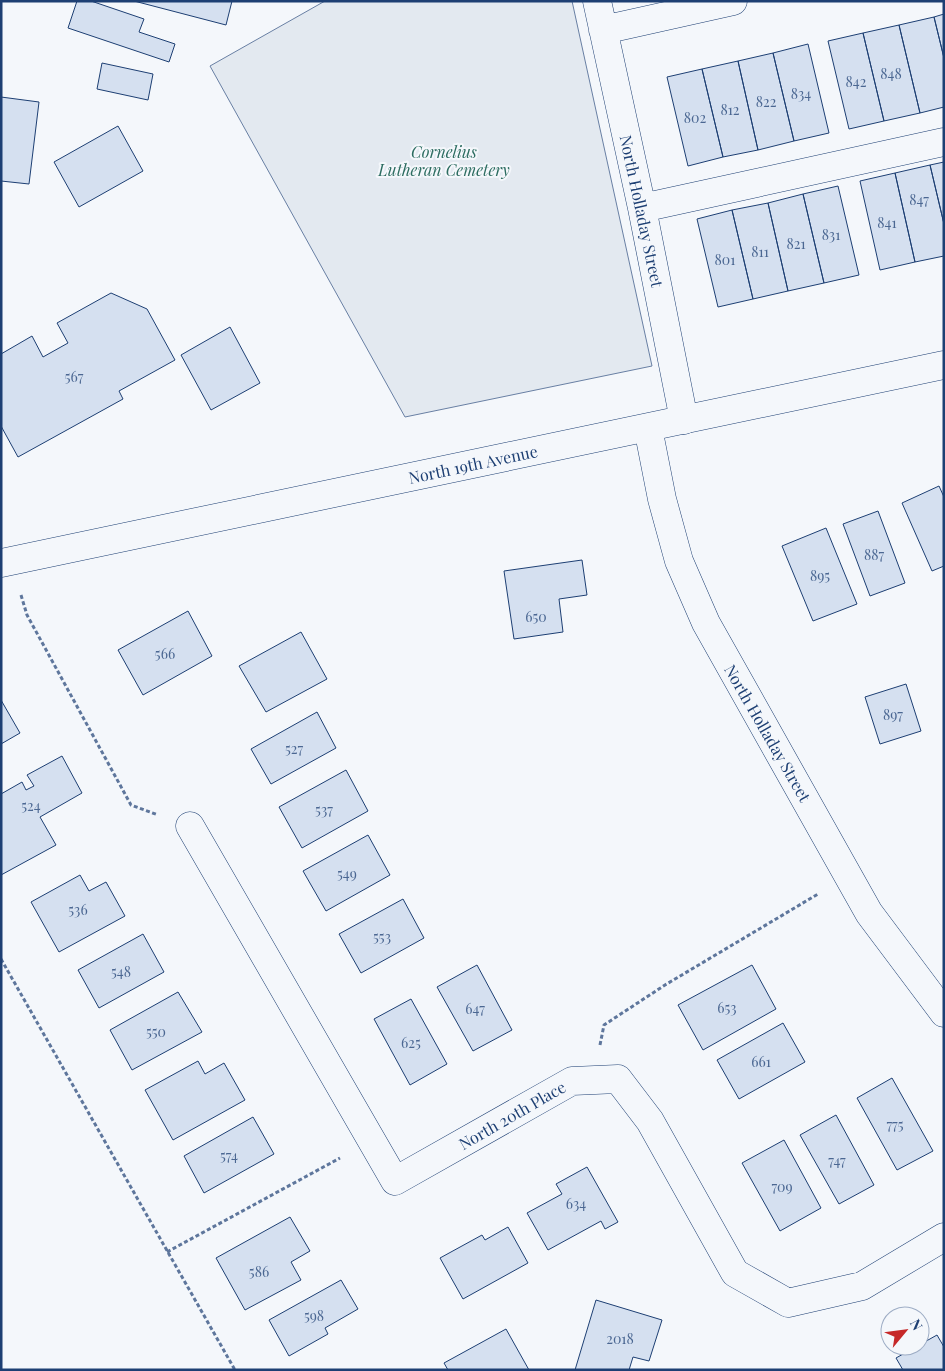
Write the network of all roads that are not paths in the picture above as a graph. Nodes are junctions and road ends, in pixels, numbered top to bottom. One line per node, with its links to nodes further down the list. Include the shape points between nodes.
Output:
1 (597, 1): 3 (street, North Holladay Street)
2 (733, 1): 3 (street)
3 (603, 30): 5 (street, North Holladay Street)
4 (944, 142): 5 (street)
5 (642, 208): 7 (street, North Holladay Street)
6 (944, 365): 7 (street, North 19th Avenue)
7 (684, 420): 8 (street, North 19th Avenue)
8 (648, 428): 9 (street, North 19th Avenue); 11 (street, North Holladay Street, via 679,561 706,623 869,913)
9 (1, 563)
10 (190, 826): 12 (street, North 20th Place, via 395,1182 572,1081 618,1079 650,1121 735,1273 788,1304 862,1286)
11 (944, 1013)
12 (944, 1237)

